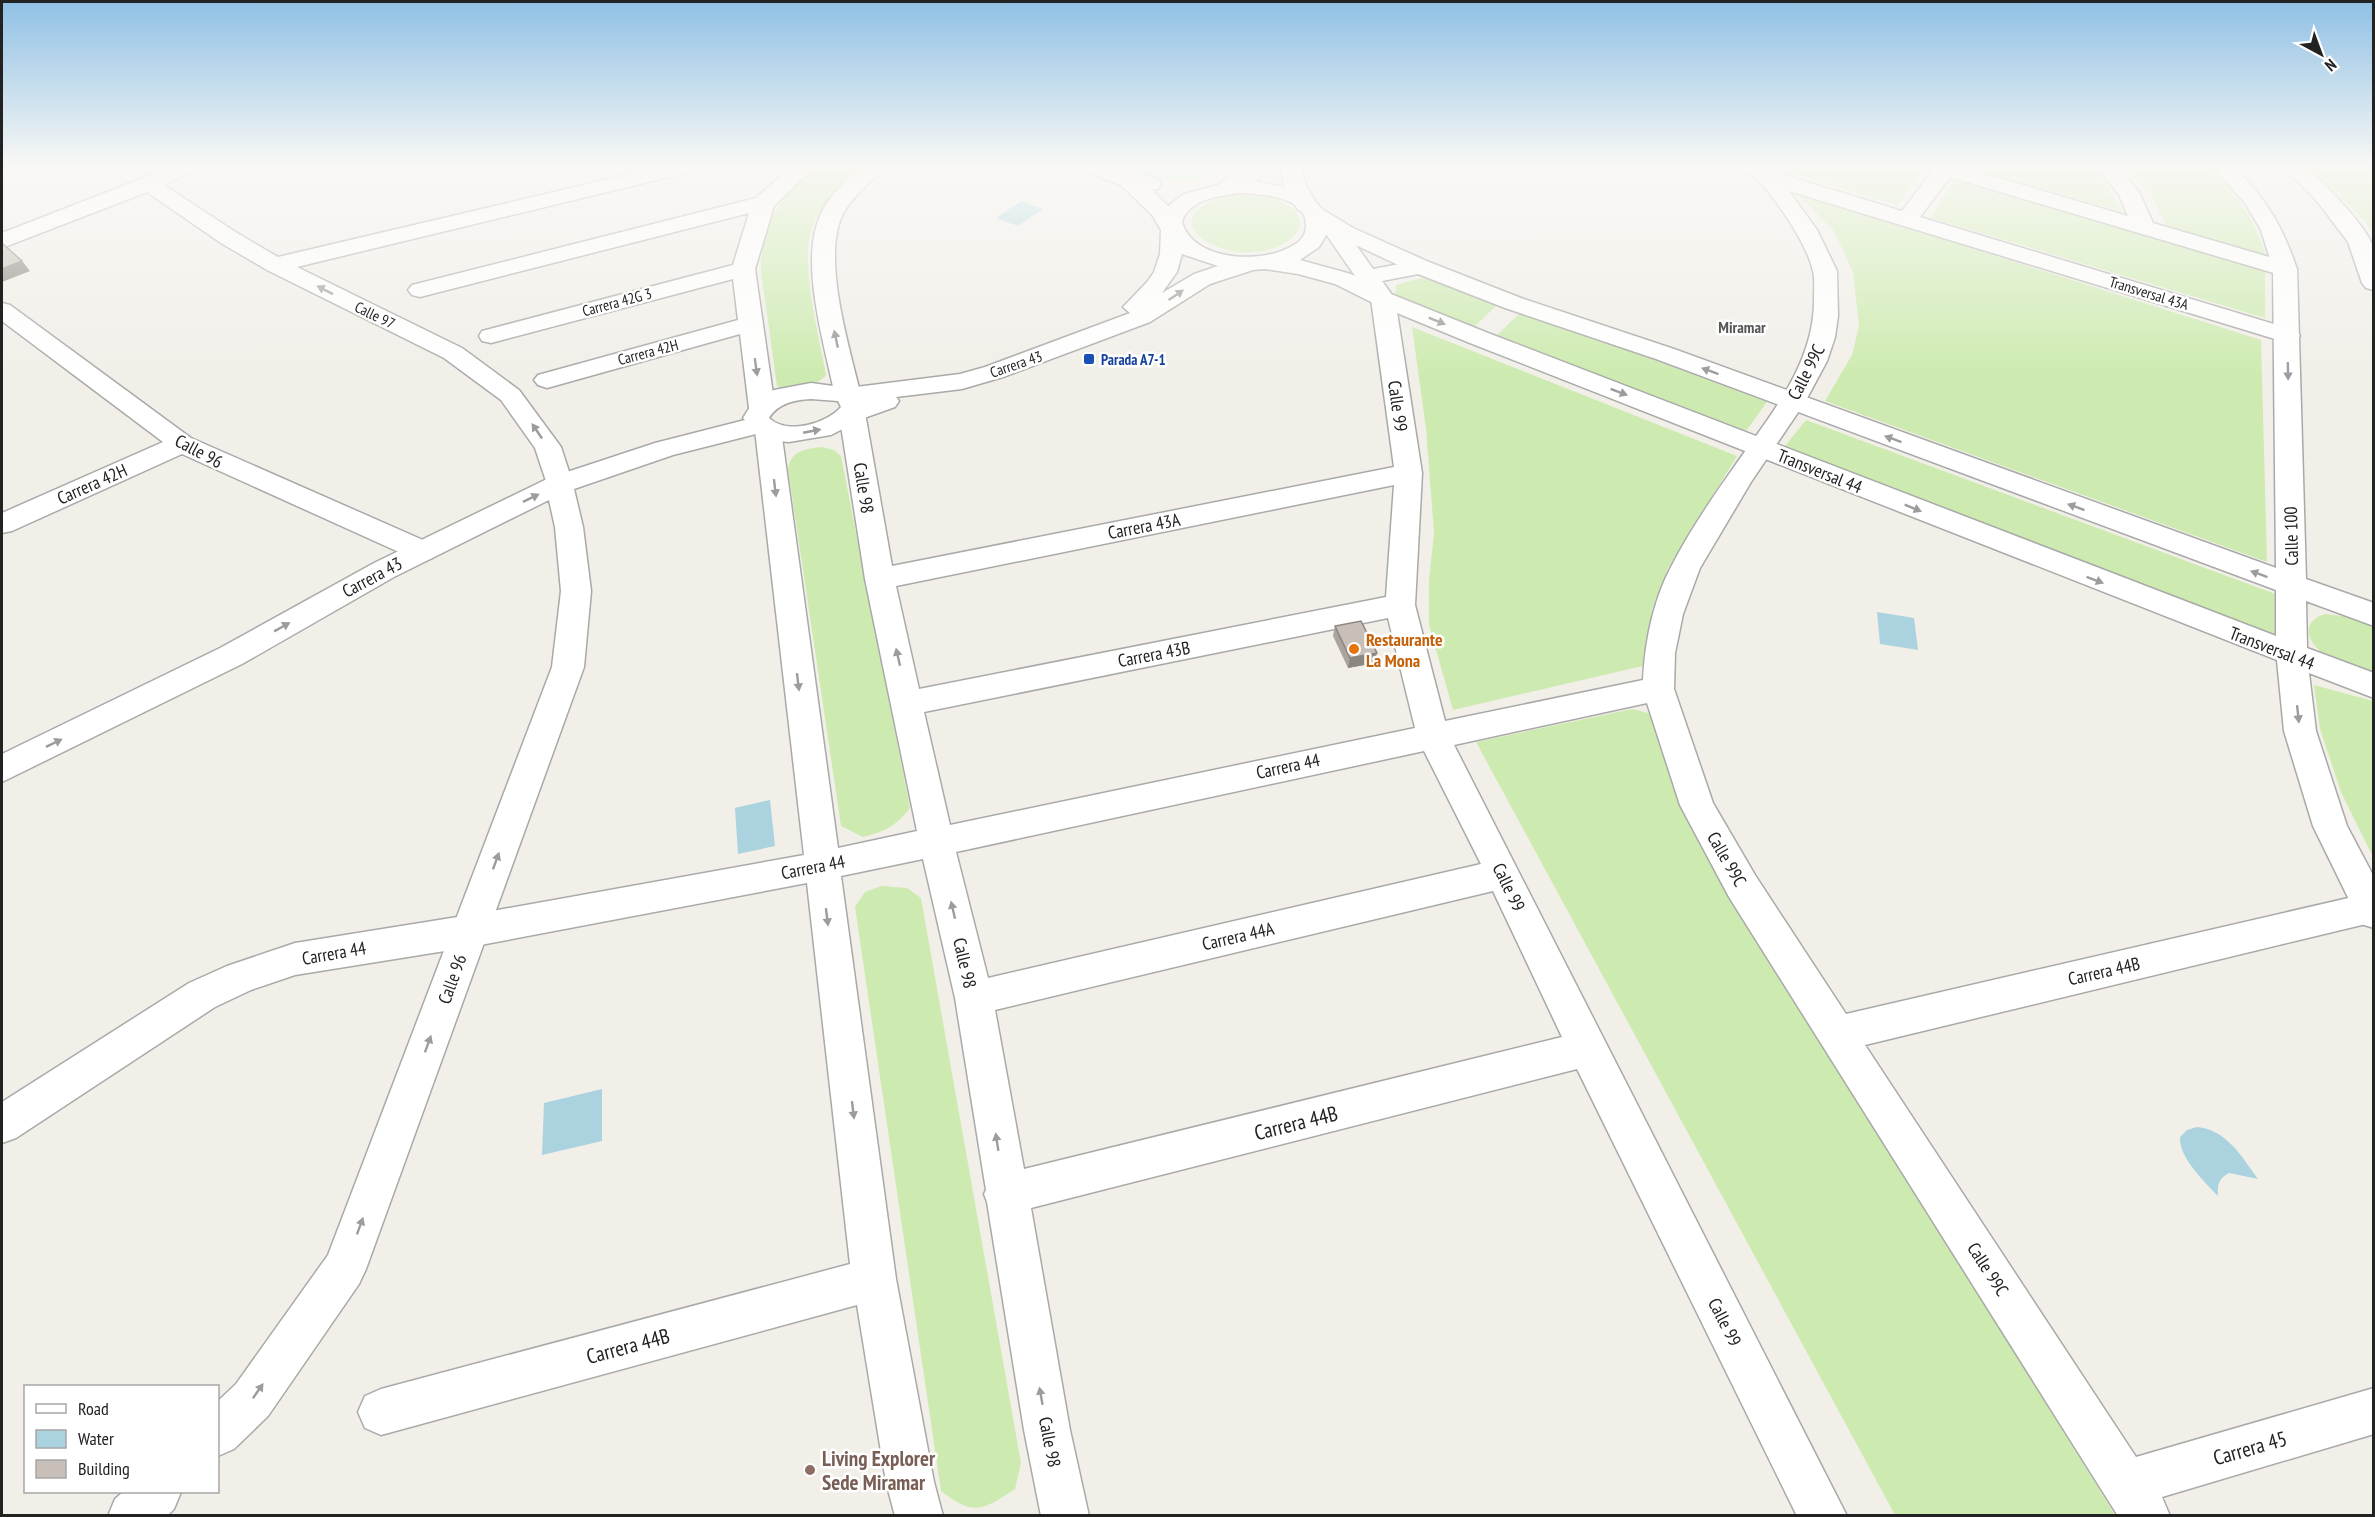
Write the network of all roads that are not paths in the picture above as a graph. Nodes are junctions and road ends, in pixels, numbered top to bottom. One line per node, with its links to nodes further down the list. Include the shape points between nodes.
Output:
1 (226, 235): 17 (street, Calle 97)
2 (402, 235): 17 (street)
3 (638, 235): 23 (street)
4 (752, 235): 19 (street)
5 (824, 235): 31 (street, Calle 98, one-way to 5, via 821,267)
6 (1172, 235): 26 (street, Carrera 43, via 1171,256 1158,284 1143,301)
7 (1175, 235): 16 (street, via 1195,252 1216,260)
8 (1316, 235): 16 (street, Carrera 43, via 1299,252)
9 (1333, 235): 22 (street, Calle 99)
10 (1358, 235): 18 (street)
11 (1808, 235): 30 (street, Calle 99C, via 1825,271 1826,316 1815,361)
12 (1956, 235): 28 (street, Transversal 43A)
13 (2170, 235): 20 (street)
14 (2273, 235): 20 (street, Calle 100)
15 (2354, 235): 21 (street)
16 (1260, 262): 22 (street, Transversal 44, via 1300,267); 26 (street, Carrera 43, one-way to 16, via 1141,317 1202,279)
17 (275, 265): 36 (street, Calle 97, one-way to 17, via 548,447 510,395 453,353)
18 (1421, 267): 22 (street); 30 (street, one-way to 18)
19 (743, 268): 25 (street); 27 (street, Carrera 42G 3)
20 (2284, 269): 28 (street, Calle 100)
21 (2373, 283)
22 (1375, 288): 34 (street, Transversal 44, one-way to 34); 35 (street, Calle 99)
23 (420, 290)
24 (2, 309): 33 (street, Calle 96)
25 (750, 324): 29 (street, Carrera 42H); 32 (street, one-way to 32)
26 (1105, 329): 31 (street, Carrera 43, via 994,372)
27 (491, 336)
28 (2288, 336): 40 (street, Calle 100, one-way to 40)
29 (546, 380)
30 (1792, 402): 34 (street, Calle 99C); 40 (street, one-way to 30)
31 (850, 405): 32 (street, Carrera 43, one-way to 31, via 782,433 813,431 828,427); 32 (street, via 827,391 804,392 781,397); 39 (street, Calle 98)
32 (762, 419): 36 (street, Carrera 43, via 664,449); 50 (street, one-way to 50)
33 (182, 444): 37 (street, Carrera 42H); 38 (street, Calle 96)
34 (1762, 447): 43 (street, Transversal 44, one-way to 43); 45 (street, Calle 99C, via 1685,568 1668,614)
35 (1408, 473): 39 (street, Carrera 43A); 41 (street, Calle 99)
36 (556, 475): 38 (street, Carrera 43); 53 (street, Calle 96, one-way to 36, via 568,667 576,591 569,527)
37 (2, 524)
38 (414, 547): 48 (street, Carrera 43, one-way to 38, via 231,656)
39 (880, 579): 46 (street, Calle 98, one-way to 39)
40 (2292, 586): 42 (street); 43 (street, Calle 100)
41 (1400, 606): 46 (street, Carrera 43B); 47 (street, Calle 99)
42 (2373, 615)
43 (2292, 656): 44 (street, Transversal 44); 52 (street, Calle 100, one-way to 52, via 2300,731 2330,826)
44 (2373, 686)
45 (1658, 689): 47 (street, Carrera 44); 55 (street, Calle 99C, via 1696,805 1742,886)
46 (908, 703): 49 (street, Calle 98)
47 (1433, 736): 49 (street, Carrera 44); 51 (street, Calle 99)
48 (2, 769)
49 (936, 840): 50 (street, Carrera 44); 54 (street, Calle 98, one-way to 49)
50 (821, 866): 53 (street, Carrera 44); 59 (street, one-way to 59)
51 (1503, 874): 54 (street, Carrera 44A); 56 (street, Calle 99)
52 (2372, 910): 55 (street, Carrera 44B)
53 (470, 931): 57 (street, Carrera 44, via 295,959 240,978 168,1015); 62 (street, Calle 96, one-way to 53, via 252,1400 344,1269)
54 (974, 998): 58 (street, Calle 98, one-way to 54)
55 (1838, 1034): 64 (street, Calle 99C)
56 (1587, 1049): 58 (street, Carrera 44B); 68 (street, Calle 99)
57 (2, 1124)
58 (1005, 1194): 67 (street, Calle 98, one-way to 58)
59 (874, 1279): 61 (street, Carrera 44B); 66 (street)
60 (2373, 1411): 64 (street, Carrera 45)
61 (381, 1412)
62 (219, 1432)
63 (155, 1493): 65 (street)
64 (2136, 1500)
65 (132, 1515)
66 (919, 1515)
67 (1065, 1515)
68 (1823, 1515)

